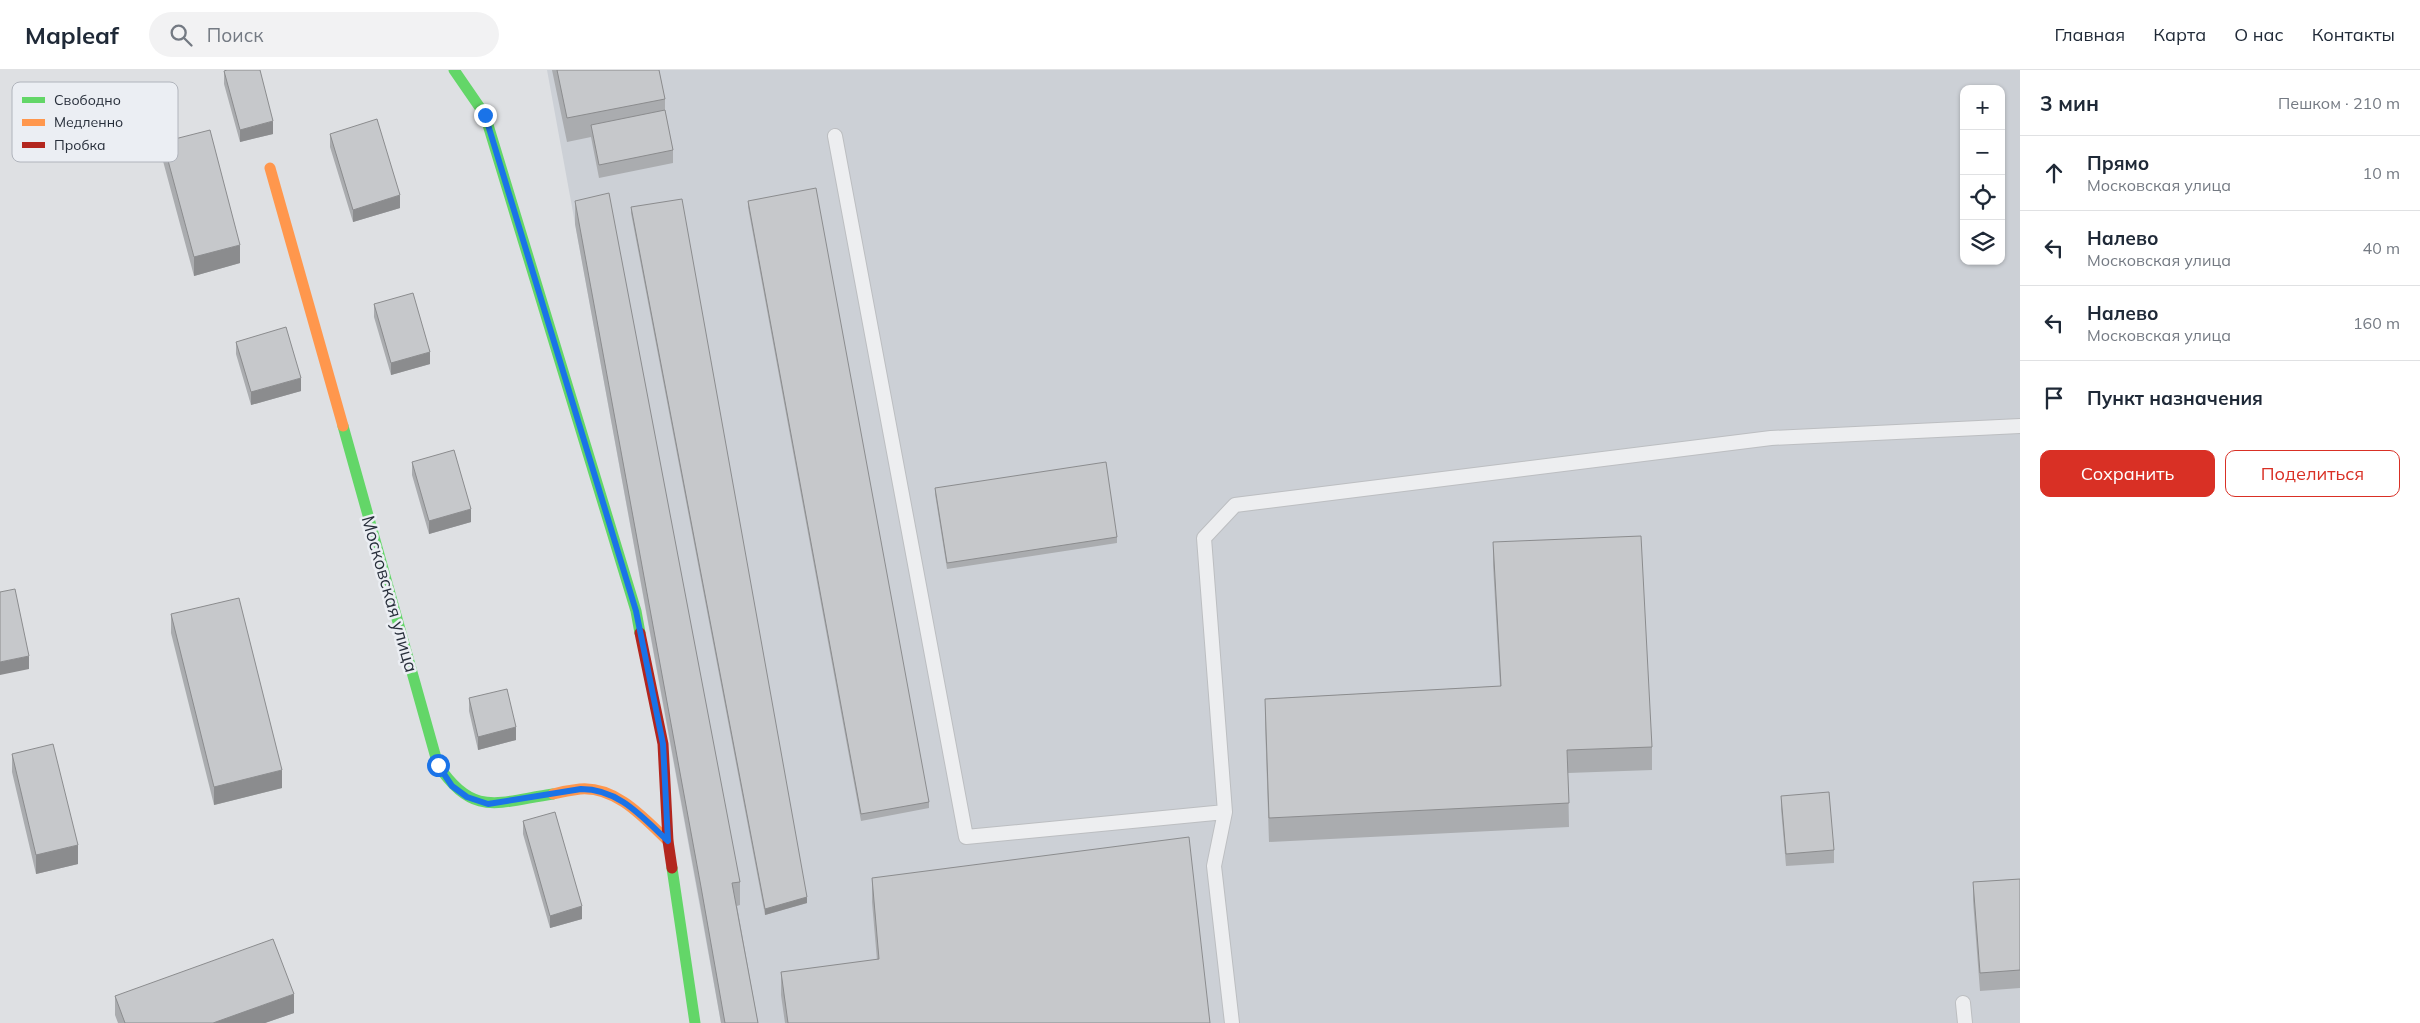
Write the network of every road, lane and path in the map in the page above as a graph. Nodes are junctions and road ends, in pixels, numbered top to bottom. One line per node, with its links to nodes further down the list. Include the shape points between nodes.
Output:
1 (454, 70): 6 (street, via 485,115 636,611 663,744)
2 (835, 136): 5 (lane, via 966,837)
3 (270, 168): 6 (street, Московская улица, via 438,765 452,786 467,797 488,804 597,789 621,799)
4 (2020, 426): 5 (lane, via 1771,438 1235,506 1204,538)
5 (1225, 812): 9 (lane, via 1214,866)
6 (668, 841): 8 (street)
7 (1963, 1003): 10 (lane)
8 (695, 1023)
9 (1232, 1023)
10 (1965, 1023)

